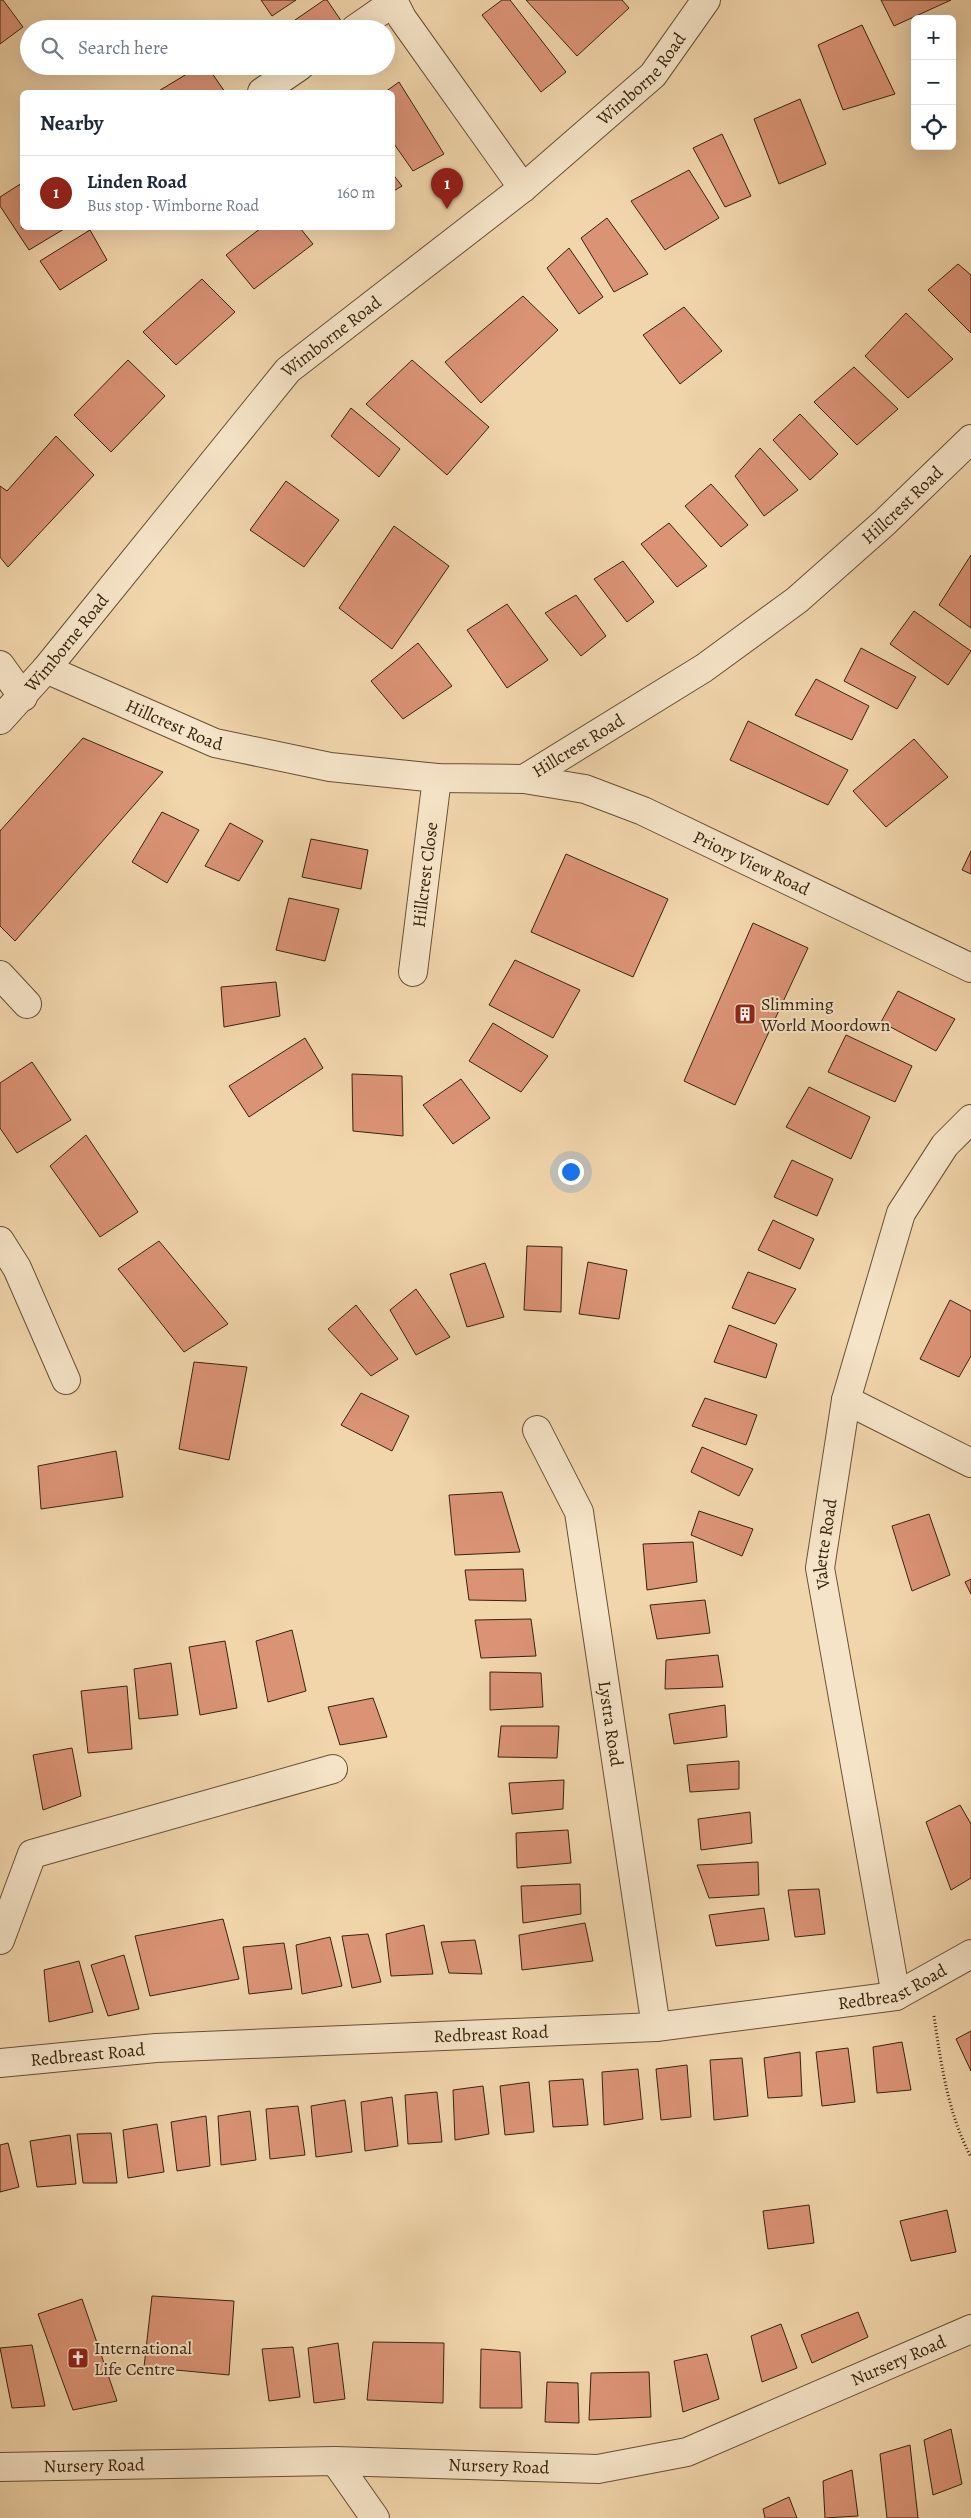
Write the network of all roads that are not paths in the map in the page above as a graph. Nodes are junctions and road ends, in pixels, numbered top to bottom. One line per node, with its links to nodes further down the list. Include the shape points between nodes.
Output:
1 (706, 0): 6 (street, Wimborne Road, via 653,74)
2 (393, 1): 3 (street); 6 (street)
3 (367, 20)
4 (287, 75): 5 (street)
5 (265, 90)
6 (523, 188): 9 (street, Wimborne Road, via 288,370)
7 (971, 439): 13 (street, Hillcrest Road, via 884,523 796,600 704,668)
8 (0, 665): 10 (street)
9 (46, 669): 10 (street, Wimborne Road); 12 (street, Hillcrest Road, via 215,743 330,767)
10 (23, 697): 11 (street, Wimborne Road)
11 (0, 720)
12 (437, 778): 13 (street, Hillcrest Road); 15 (street, Hillcrest Close)
13 (524, 778): 14 (street, Priory View Road, via 585,789 643,811)
14 (971, 968)
15 (412, 972)
16 (0, 975): 17 (street)
17 (27, 1004)
18 (971, 1119): 21 (street, Valette Road, via 945,1145 901,1213)
19 (0, 1241): 20 (street, via 16,1268)
20 (66, 1380)
21 (846, 1400): 23 (street); 27 (street, Valette Road, via 820,1568)
22 (537, 1430): 28 (street, Lystra Road, via 579,1512)
23 (971, 1463)
24 (334, 1769): 25 (street, via 32,1854)
25 (0, 1940)
26 (971, 1954): 27 (street, Redbreast Road)
27 (896, 1996): 28 (street, Redbreast Road)
28 (656, 2027): 29 (street, Redbreast Road, via 156,2048)
29 (0, 2062)
30 (971, 2329): 31 (street, Nursery Road, via 687,2452 598,2469)
31 (335, 2461): 32 (street, Nursery Road); 33 (street)
32 (0, 2467)
33 (375, 2518)

